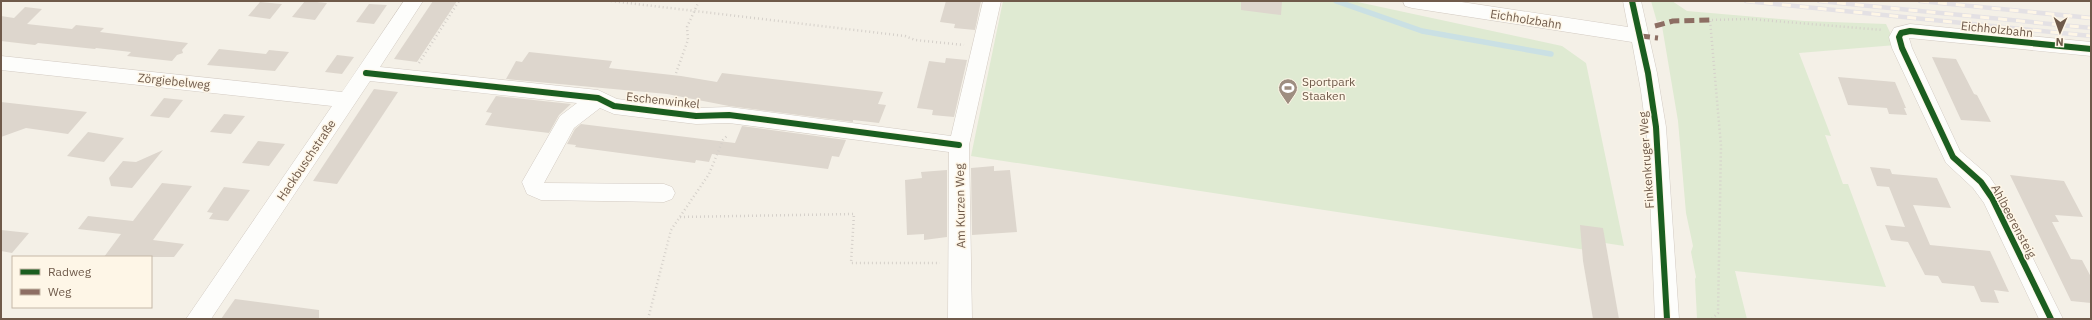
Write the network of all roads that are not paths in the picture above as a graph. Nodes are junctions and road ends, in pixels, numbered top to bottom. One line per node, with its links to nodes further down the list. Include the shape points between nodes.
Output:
1 (414, 1): 9 (street, Hackbuschstraße)
2 (992, 1): 12 (street, Am Kurzen Weg)
3 (1412, 1): 5 (street, Eichholzbahn)
4 (1632, 1): 5 (street, Finkenkruger Weg)
5 (1638, 28): 16 (street, Finkenkruger Weg, via 1659,147 1662,255)
6 (1901, 34): 7 (street, Eichholzbahn, via 1910,31); 17 (street, Ahlbeerensteig, via 1899,37 1902,48 1945,142 1954,157 1981,182 1992,198)
7 (2091, 49)
8 (1, 63): 11 (street, Zörgiebelweg)
9 (366, 73): 10 (street, Eschenwinkel); 11 (street, Hackbuschstraße)
10 (598, 98): 12 (street, Eschenwinkel, via 614,106 696,116 729,115); 13 (street, via 567,122 533,182 535,188 557,192)
11 (347, 100): 14 (street, Hackbuschstraße)
12 (959, 145): 15 (street, Am Kurzen Weg)
13 (664, 193)
14 (198, 319)
15 (960, 319)
16 (1667, 319)
17 (2050, 319)

